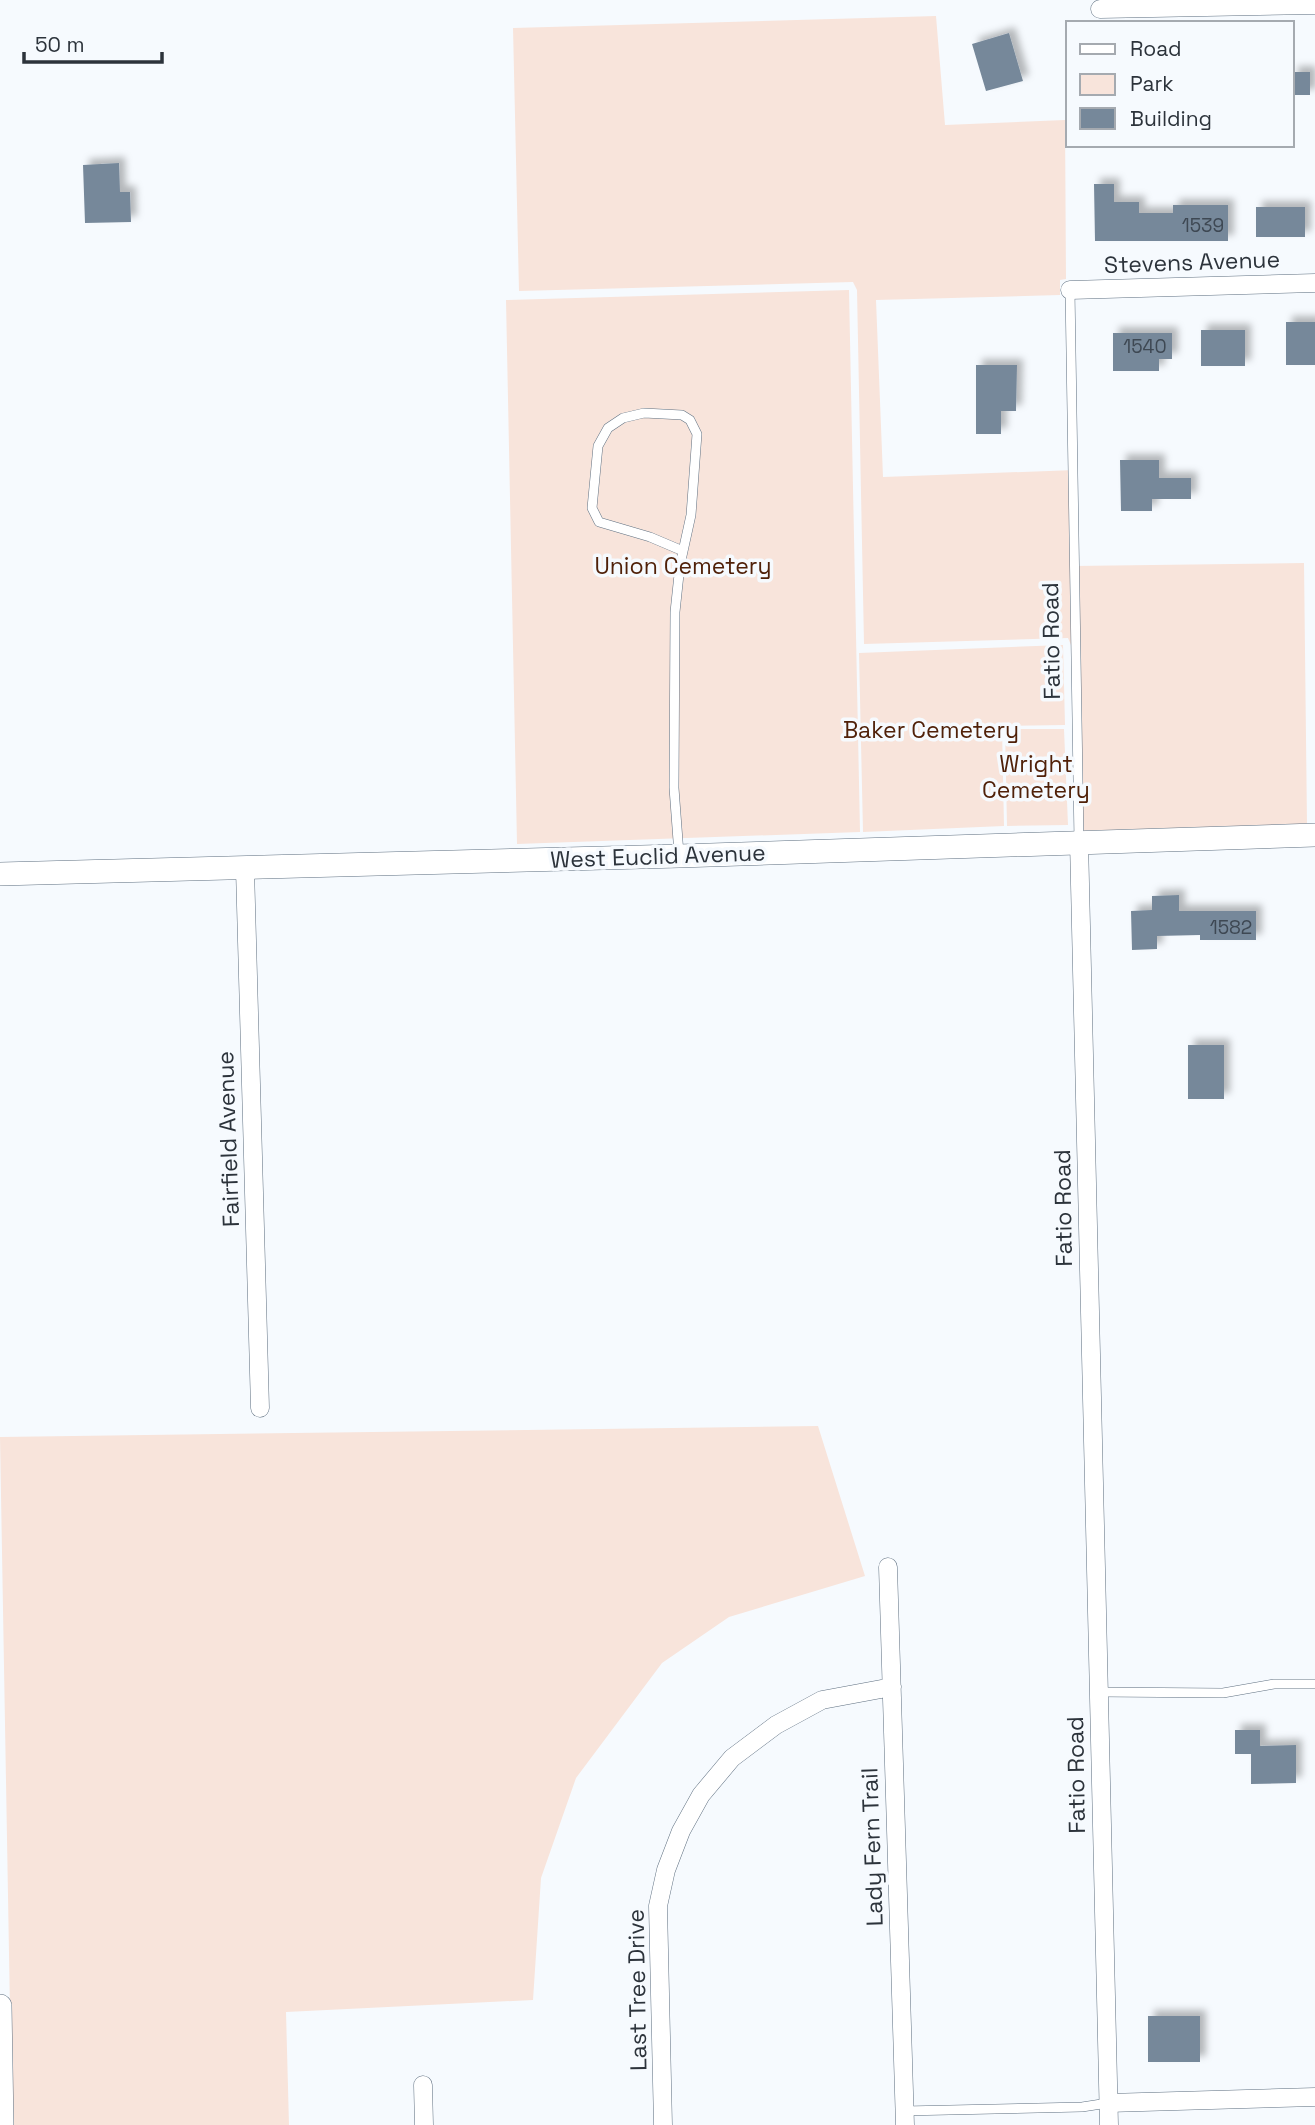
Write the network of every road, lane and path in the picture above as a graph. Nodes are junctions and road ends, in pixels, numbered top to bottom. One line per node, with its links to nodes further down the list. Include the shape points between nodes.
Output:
1 (1315, 5): 2 (street)
2 (1100, 9)
3 (1315, 283): 4 (street, Stevens Avenue)
4 (1070, 290): 7 (lane, Fatio Road)
5 (683, 551): 5 (lane, via 691,515 697,434 682,415 644,413 623,418 608,428 598,446 592,508 599,522); 8 (lane, via 675,611 674,788)
6 (1315, 835): 7 (street, West Euclid Avenue)
7 (1079, 841): 8 (street, West Euclid Avenue); 15 (street, Fatio Road)
8 (679, 856): 9 (street, West Euclid Avenue)
9 (245, 869): 10 (street, West Euclid Avenue); 11 (street, Fairfield Avenue)
10 (0, 874)
11 (260, 1408)
12 (888, 1567): 14 (street, Lady Fern Trail)
13 (1315, 1684): 15 (lane, via 1274,1684 1223,1693)
14 (892, 1687): 20 (street, Lady Fern Trail); 23 (street, Last Tree Drive, via 822,1700 776,1725 732,1758 701,1795 681,1831 658,1906)
15 (1098, 1692): 19 (street, Fatio Road)
16 (0, 2006): 21 (street)
17 (423, 2085): 22 (street)
18 (1315, 2097): 19 (street)
19 (1108, 2103): 20 (lane); 24 (street, Fatio Road)
20 (904, 2118)
21 (2, 2125)
22 (424, 2125)
23 (663, 2125)
24 (1109, 2125)

